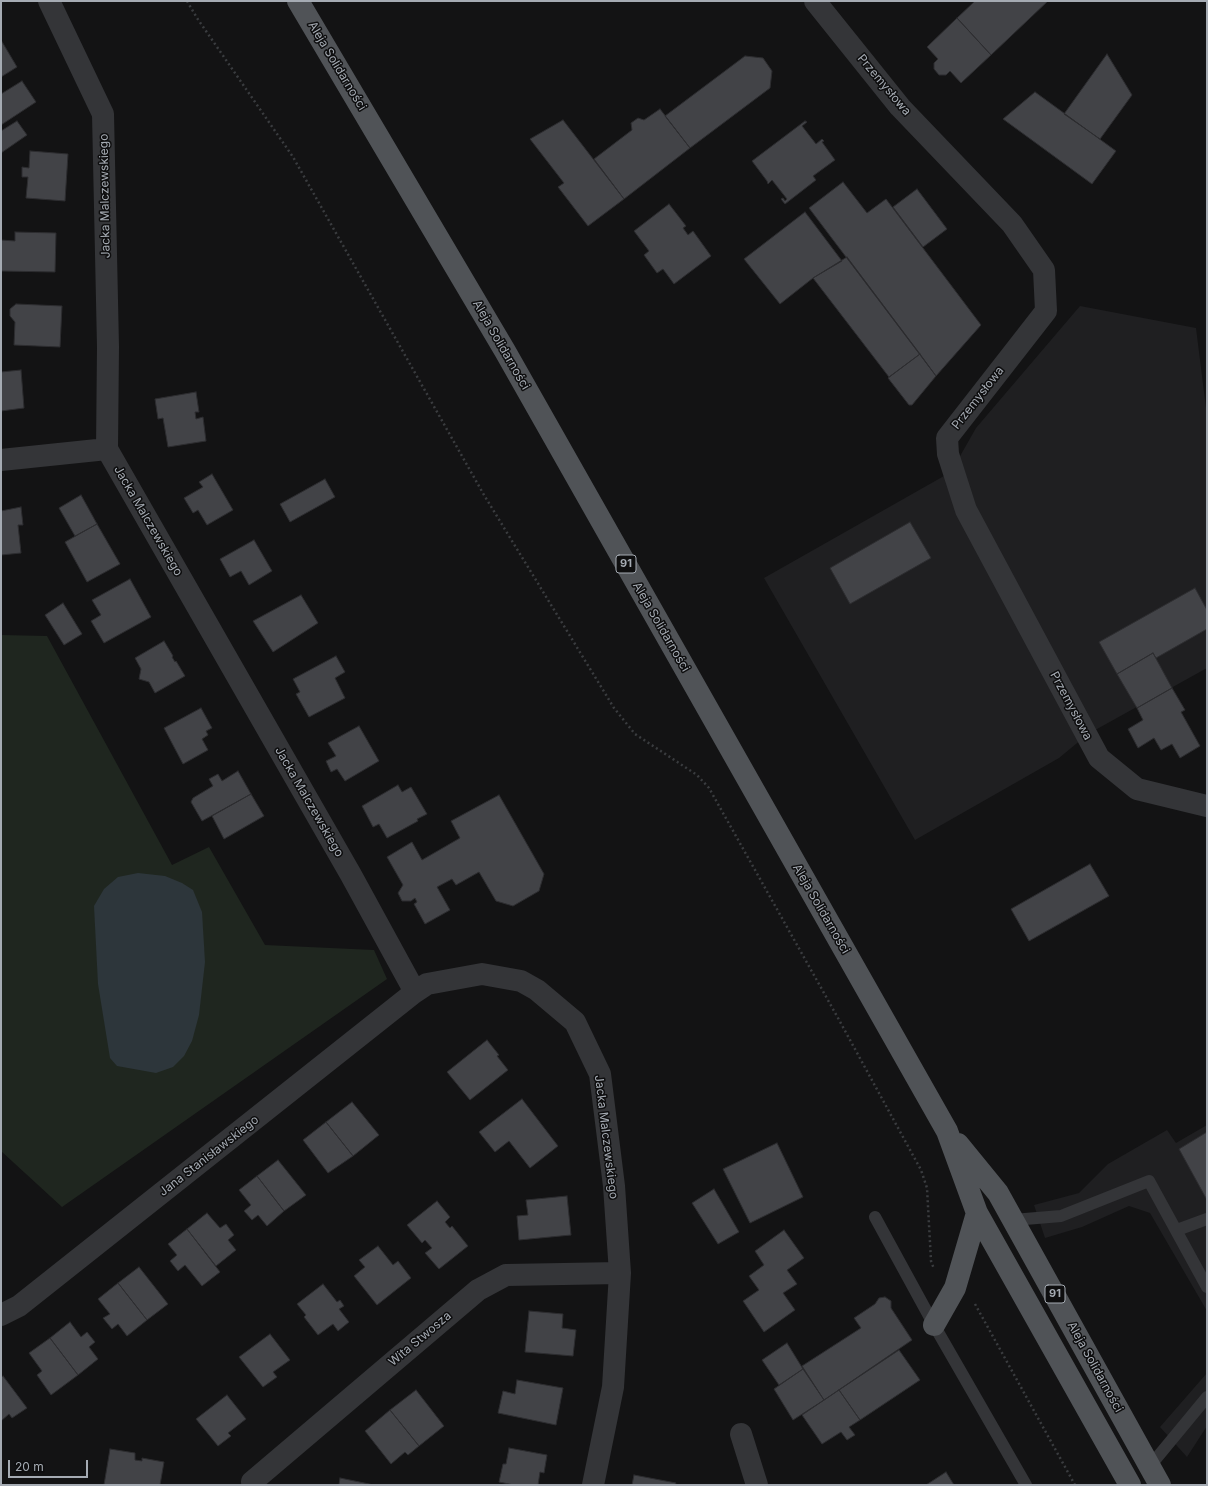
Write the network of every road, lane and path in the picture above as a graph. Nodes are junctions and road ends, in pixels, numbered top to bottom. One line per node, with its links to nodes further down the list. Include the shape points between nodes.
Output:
1 (49, 1): 5 (street, Jacka Malczewskiego, via 103,114 108,348)
2 (187, 1): 17 (path, via 293,157 484,495 614,708 634,734 697,775 709,788 915,1158 927,1188 934,1271 944,1284)
3 (298, 1): 9 (main road, Aleja Solidarności / 91, via 505,350)
4 (815, 1): 7 (street, Przemysłowa, via 900,107 1012,224 1044,270 1046,311 947,438 948,454 966,510 1099,758 1137,789)
5 (107, 450): 6 (street); 8 (street, Jacka Malczewskiego, via 351,875)
6 (1, 460)
7 (1207, 806)
8 (415, 992): 15 (street, Jacka Malczewskiego, via 427,984 450,979 482,974 504,976 521,981 537,990 575,1022 600,1074 614,1186); 18 (street, Jana Stanisławskiego, via 19,1306)
9 (947, 1131): 10 (main road, Aleja Solidarności / 91); 13 (main road, Aleja Solidarności / 91, via 998,1193)
10 (977, 1213): 17 (main road); 28 (main road, Aleja Solidarności / 91)
11 (875, 1217): 19 (lane)
12 (1207, 1219): 14 (lane)
13 (1013, 1220): 14 (lane, via 1061,1216 1149,1181); 22 (main road, Aleja Solidarności / 91)
14 (1177, 1230): 16 (lane)
15 (620, 1273): 23 (street, Wita Stwosza, via 506,1275 478,1290); 24 (street, Jacka Malczewskiego, via 613,1387)
16 (1207, 1286)
17 (955, 1288): 19 (main road); 27 (path, via 970,1296)
18 (1, 1315)
19 (934, 1326): 26 (lane)
20 (1207, 1397): 22 (lane)
21 (741, 1434): 25 (street)
22 (1150, 1466): 29 (main road, Aleja Solidarności / 91)
23 (252, 1482)
24 (593, 1485)
25 (757, 1485)
26 (1026, 1485)
27 (1075, 1485)
28 (1130, 1485)
29 (1160, 1485)

